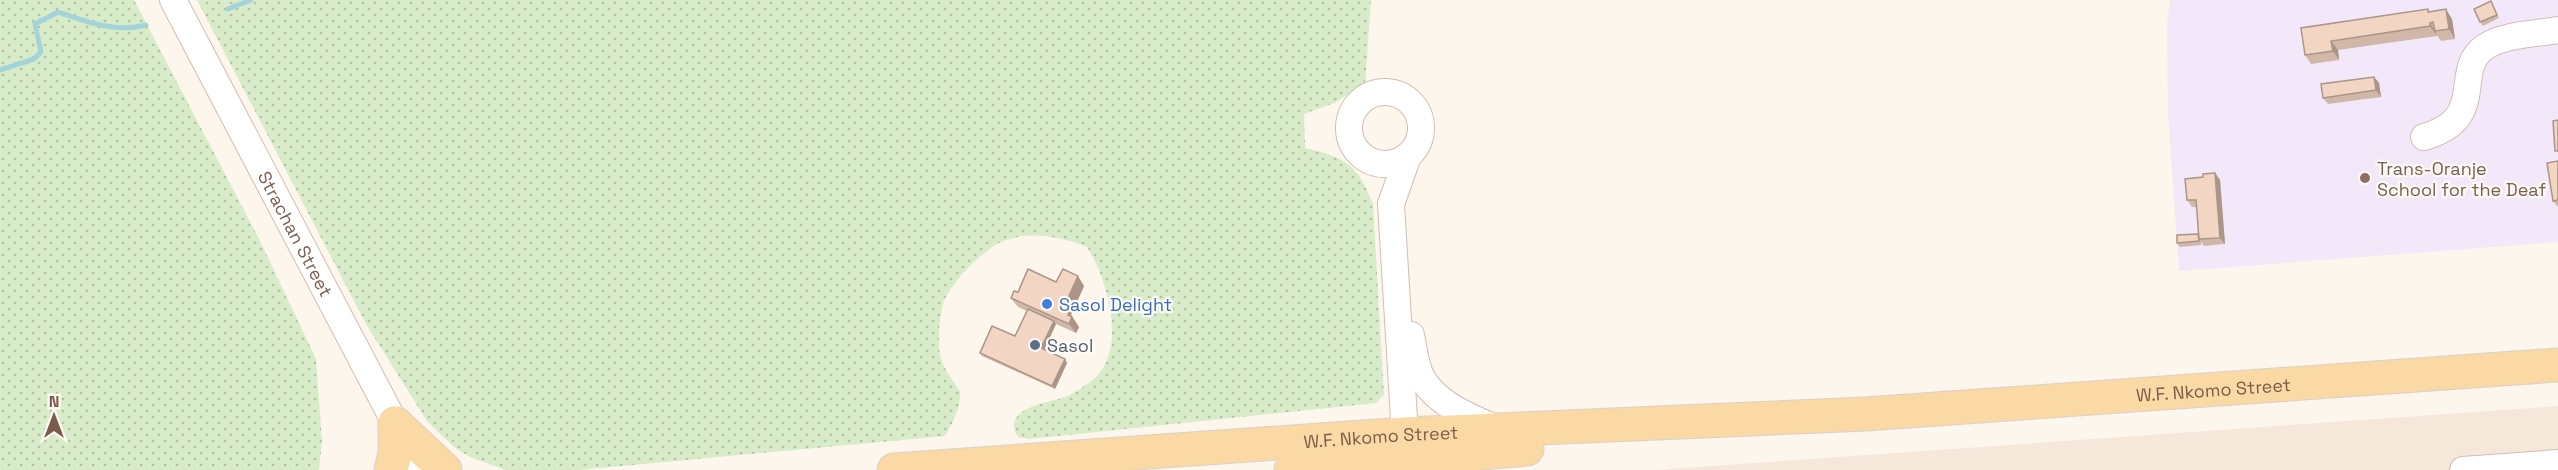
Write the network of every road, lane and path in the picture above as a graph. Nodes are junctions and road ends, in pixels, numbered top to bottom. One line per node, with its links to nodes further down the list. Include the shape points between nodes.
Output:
1 (173, 0): 10 (street, Strachan Street)
2 (2558, 30): 3 (street, via 2484,47 2468,81 2459,117 2439,132)
3 (2424, 136)
4 (1408, 156): 5 (street, via 1387,164); 5 (street, via 1421,137 1420,115 1405,97 1383,91 1360,101 1349,123 1354,147); 6 (street)
5 (1369, 160): 6 (street)
6 (1391, 204): 7 (street)
7 (1393, 240): 11 (street, via 1422,378 1457,410); 12 (street)
8 (2558, 365): 9 (main road, W.F. Nkomo Street)
9 (1866, 414): 11 (main road, W.F. Nkomo Street); 12 (main road, W.F. Nkomo Street)
10 (395, 423): 14 (main road); 15 (street, Strachan Street); 16 (main road)
11 (1500, 430): 12 (main road, W.F. Nkomo Street)
12 (1406, 448): 17 (main road, W.F. Nkomo Street); 18 (main road, W.F. Nkomo Street)
13 (2558, 463): 19 (street)
14 (391, 470)
15 (416, 470)
16 (446, 470)
17 (894, 470)
18 (1291, 470)
19 (2463, 470)

